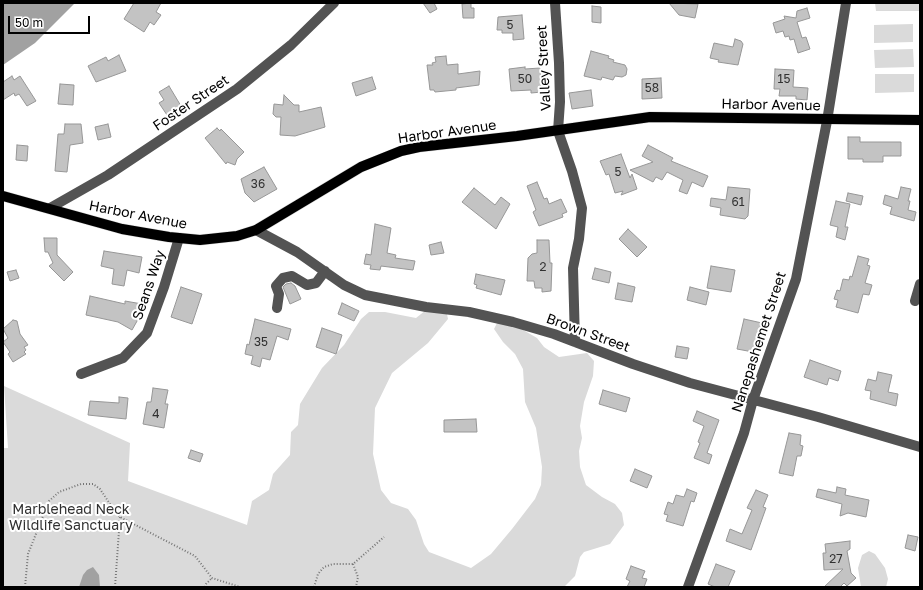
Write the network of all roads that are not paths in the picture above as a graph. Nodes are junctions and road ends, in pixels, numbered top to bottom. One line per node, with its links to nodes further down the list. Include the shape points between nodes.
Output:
1 (334, 3): 8 (street, Foster Street, via 291,45 237,89 108,175)
2 (555, 3): 6 (street, Valley Street, via 560,94)
3 (846, 3): 4 (street, Nanepashemet Street)
4 (827, 120): 5 (main road, Harbor Avenue); 6 (main road, Harbor Avenue, via 650,117); 17 (street, Nanepashemet Street, via 796,279)
5 (920, 120)
6 (558, 131): 9 (main road, Harbor Avenue, via 401,151 361,168); 15 (street, via 582,208 572,268)
7 (3, 196): 8 (main road, Harbor Avenue)
8 (50, 208): 10 (main road, Harbor Avenue, via 122,229)
9 (256, 230): 10 (main road, Harbor Avenue, via 237,236 200,240); 11 (street, Brown Street, via 297,252)
10 (179, 238): 16 (street, Seans Way, via 147,333 123,358)
11 (325, 271): 14 (street, via 316,283 307,285 292,276 283,278 276,286 279,294); 15 (street, Brown Street, via 344,285 365,295 476,314 520,324)
12 (920, 284): 13 (street)
13 (915, 301)
14 (277, 308)
15 (575, 342): 17 (street, Brown Street, via 669,376)
16 (81, 374)
17 (753, 400): 18 (street, Brown Street); 19 (street, Nanepashemet Street, via 744,434)
18 (920, 447)
19 (688, 587)

